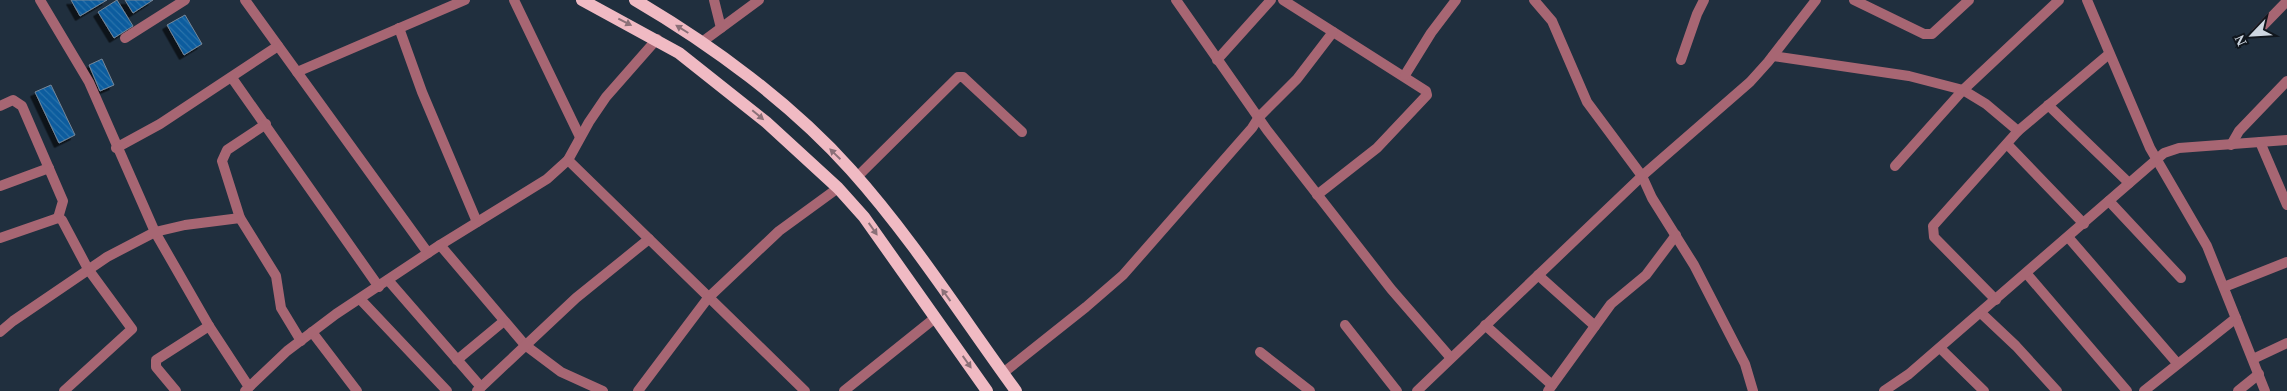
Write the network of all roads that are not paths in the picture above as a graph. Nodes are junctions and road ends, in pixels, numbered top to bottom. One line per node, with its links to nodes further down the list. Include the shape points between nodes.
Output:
1 (40, 0): 50 (street, via 89,82)
2 (185, 0): 26 (street)
3 (245, 0): 29 (street)
4 (466, 0): 22 (street)
5 (514, 0): 45 (street)
6 (582, 0): 27 (main road, one-way to 27)
7 (635, 0): 28 (main road, one-way to 7)
8 (714, 0): 23 (street)
9 (759, 0): 23 (street)
10 (1176, 0): 32 (street)
11 (1271, 0): 32 (street)
12 (1284, 0): 24 (street)
13 (1456, 0): 35 (street)
14 (1534, 0): 55 (street, via 1552,21 1587,102)
15 (1704, 0): 33 (street)
16 (1816, 0): 31 (street)
17 (1854, 0): 18 (street, via 1924,34 1932,34)
18 (1969, 0)
19 (2059, 0): 38 (street)
20 (2086, 0): 30 (street)
21 (2287, 1): 25 (street)
22 (399, 28): 34 (street); 65 (street)
23 (721, 28): 28 (street)
24 (1333, 32): 35 (street); 41 (street, via 1297,80)
25 (2256, 33)
26 (126, 38)
27 (657, 39): 45 (street, via 606,97); 59 (main road, one-way to 59, via 726,88)
28 (702, 42): 56 (main road, one-way to 28, via 787,108)
29 (278, 46): 34 (street); 36 (street)
30 (2110, 54): 39 (street); 52 (street)
31 (1773, 56): 38 (street, via 1909,76); 55 (street, via 1750,82)
32 (1217, 60): 41 (street)
33 (1681, 60)
34 (297, 72): 73 (street)
35 (1405, 76): 60 (street, via 1427,94 1378,148)
36 (232, 78): 42 (street); 50 (street)
37 (2287, 81): 49 (street, via 2239,131)
38 (1964, 90): 43 (street); 53 (street)
39 (2048, 105): 43 (street); 57 (street)
40 (0, 106): 54 (street, via 13,100 22,106)
41 (1259, 117): 60 (street); 104 (street, via 1123,275)
42 (266, 124): 64 (street, via 227,150 222,161); 80 (street)
43 (2018, 131): 48 (street)
44 (1022, 132): 56 (street, via 964,77 958,77)
45 (580, 137): 51 (street)
46 (2287, 140): 47 (street)
47 (2260, 142): 49 (street); 62 (street)
48 (2007, 144): 66 (street); 84 (street, via 1933,226 1934,237)
49 (2231, 145): 52 (street, via 2179,148 2164,153)
50 (116, 148): 67 (street)
51 (568, 160): 65 (street, via 547,179); 71 (street)
52 (2156, 160): 57 (street); 81 (street, via 2206,246)
53 (1895, 166)
54 (49, 168): 58 (street); 63 (street, via 63,201)
55 (1642, 176): 68 (street); 77 (street)
56 (857, 177): 104 (main road, one-way to 56, via 910,243)
57 (2129, 184): 61 (street)
58 (0, 186)
59 (838, 188): 82 (street, via 779,231); 86 (main road, one-way to 86, via 864,217)
60 (1317, 195): 100 (street)
61 (2109, 201): 66 (street); 78 (street)
62 (2287, 205)
63 (58, 218): 70 (street); 75 (street)
64 (240, 218): 67 (street); 95 (street, via 276,276 281,308)
65 (476, 222): 72 (street)
66 (2084, 224): 69 (street)
67 (155, 232): 75 (street); 91 (street)
68 (1676, 235): 92 (street, via 1646,275 1611,304); 122 (street, via 1745,364)
69 (2068, 237): 76 (street); 103 (street)
70 (0, 238)
71 (649, 239): 82 (street); 97 (street, via 576,298)
72 (440, 245): 73 (street); 88 (street)
73 (428, 253): 79 (street)
74 (2287, 262): 81 (street)
75 (88, 269): 93 (street); 109 (street, via 132,331)
76 (2027, 274): 84 (street); 126 (street)
77 (1538, 275): 90 (street); 92 (street)
78 (2181, 278)
79 (388, 280): 80 (street); 102 (street)
80 (379, 287): 83 (street)
81 (2224, 287): 87 (street)
82 (708, 298): 114 (street); 115 (street)
83 (360, 299): 94 (street); 112 (street)
84 (1996, 300): 85 (street)
85 (1980, 313): 98 (street); 125 (street)
86 (935, 318): 116 (street); 117 (main road, one-way to 117)
87 (2236, 318): 101 (street); 103 (street)
88 (504, 321): 97 (street); 102 (street)
89 (1345, 325): 120 (street)
90 (1485, 325): 100 (street); 106 (street)
91 (209, 326): 107 (street); 110 (street, via 156,360 156,367)
92 (1595, 326): 106 (street)
93 (0, 332)
94 (312, 332): 95 (street); 111 (street)
95 (301, 341): 107 (street, via 260,374)
96 (2287, 343): 101 (street)
97 (525, 345): 108 (street); 113 (street, via 561,372)
98 (1940, 348): 123 (street); 124 (street)
99 (1260, 352): 119 (street)
100 (1450, 358): 121 (street)
101 (2252, 359): 105 (street)
102 (457, 360): 108 (street)
103 (2177, 363): 127 (street)
104 (1003, 373): 118 (main road)
105 (2258, 374): 128 (street); 129 (street)
106 (1550, 388)
107 (247, 389)
108 (479, 389)
109 (64, 391)
110 (176, 391)
111 (357, 391)
112 (447, 391)
113 (603, 391)
114 (638, 391)
115 (805, 391)
116 (844, 391)
117 (987, 391)
118 (1016, 391)
119 (1310, 391)
120 (1397, 391)
121 (1417, 391)
122 (1753, 391)
123 (1884, 391)
124 (1984, 391)
125 (2057, 391)
126 (2127, 391)
127 (2144, 391)
128 (2238, 391)
129 (2265, 391)

